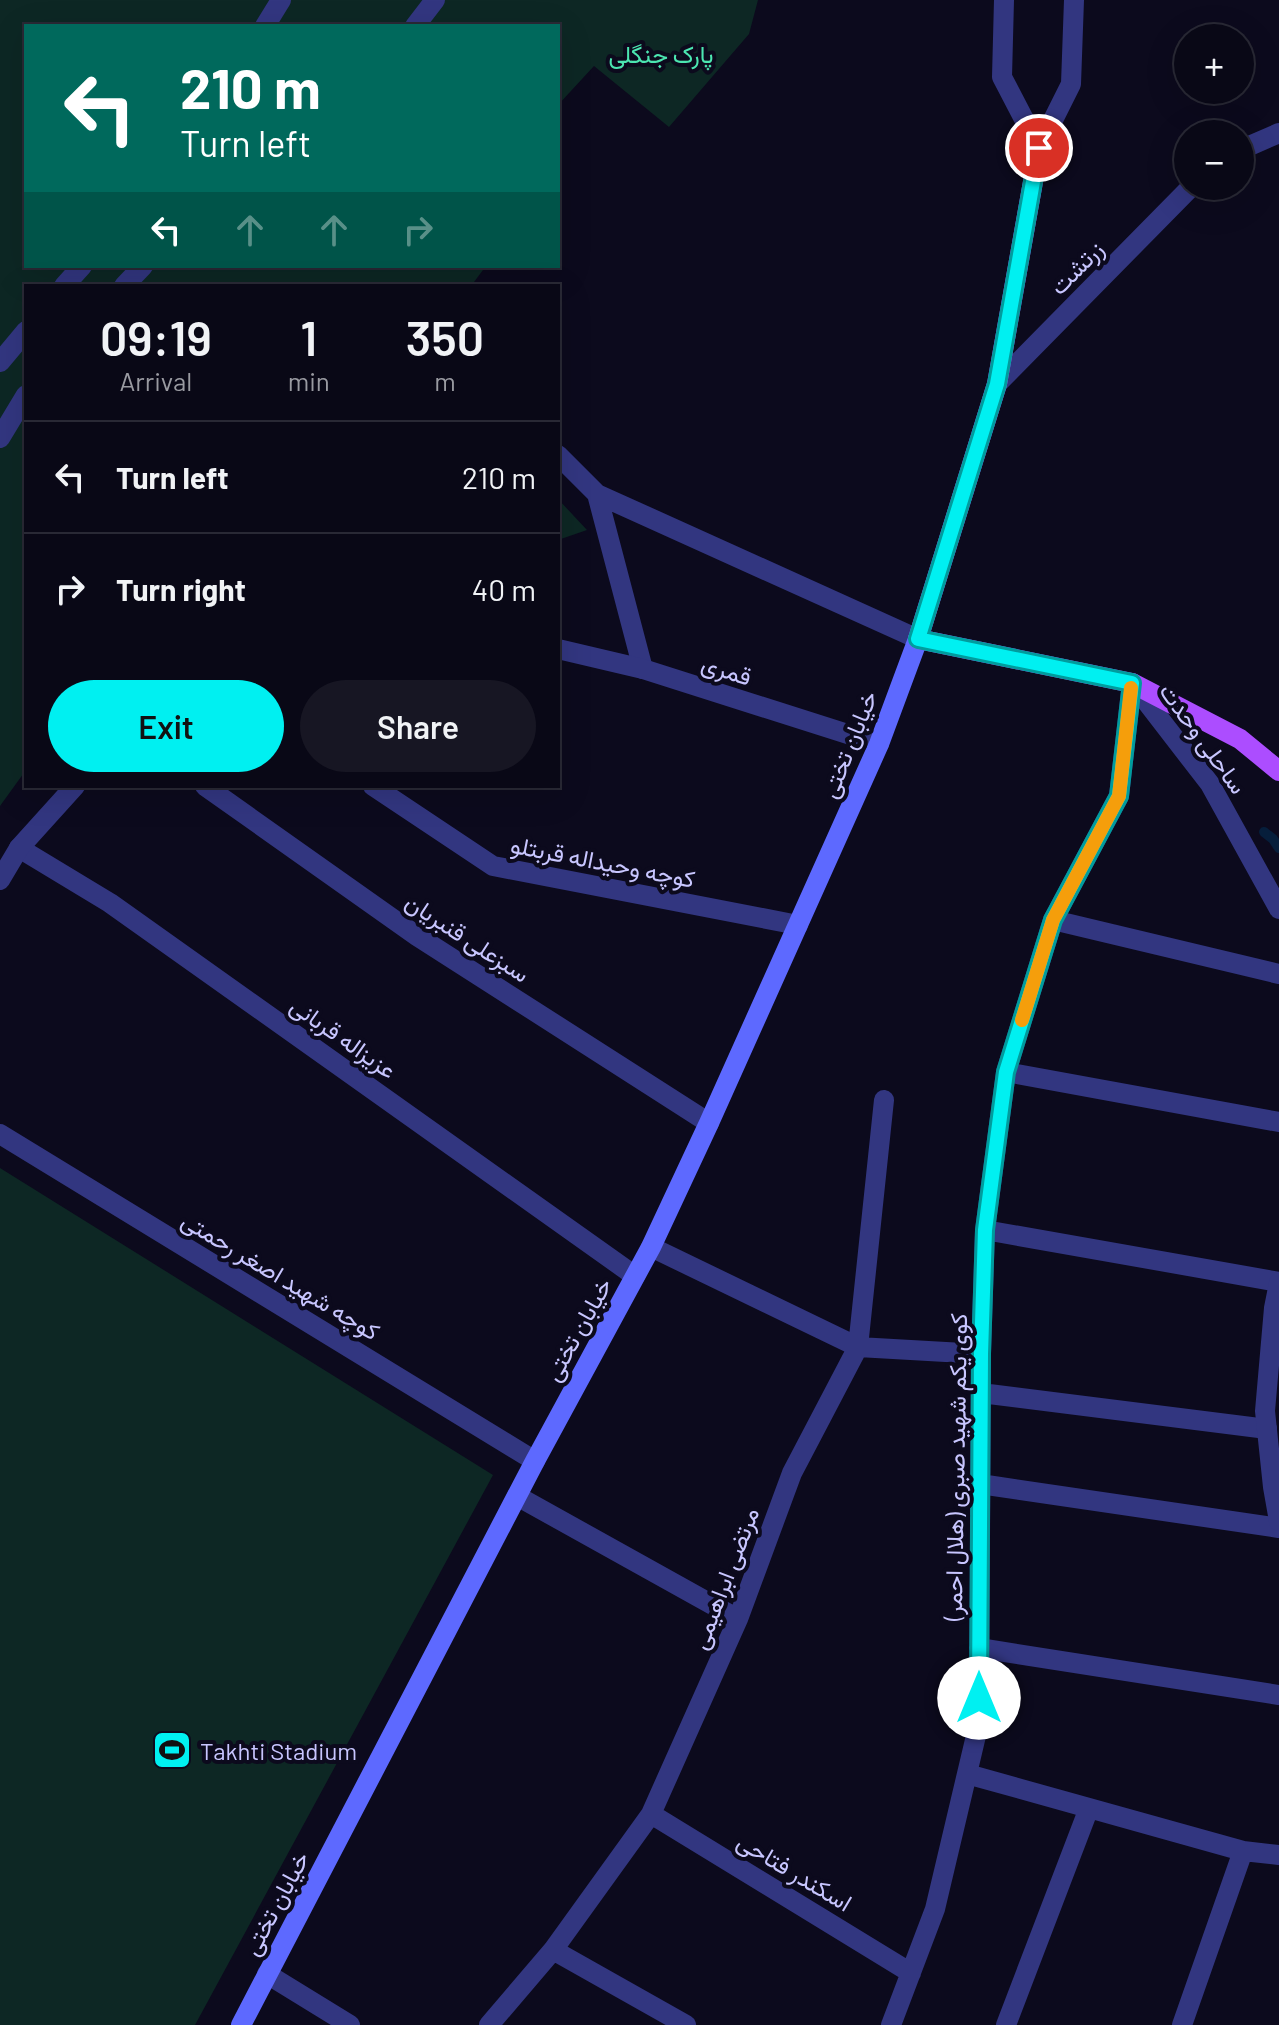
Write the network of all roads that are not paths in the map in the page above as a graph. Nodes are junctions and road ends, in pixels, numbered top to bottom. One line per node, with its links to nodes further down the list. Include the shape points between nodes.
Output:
1 (281, 0): 5 (street)
2 (435, 0): 6 (street)
3 (1004, 0): 9 (street, via 1002,77)
4 (1074, 0): 9 (street, via 1071,84)
5 (266, 24)
6 (417, 24)
7 (1279, 133): 8 (street)
8 (1254, 144)
9 (1039, 148): 17 (main road)
10 (1178, 200): 17 (street, زرتشت)
11 (80, 268): 13 (street)
12 (141, 268): 14 (street)
13 (66, 284)
14 (126, 284)
15 (24, 333): 16 (street)
16 (0, 362)
17 (997, 384): 22 (main road)
18 (24, 398): 19 (street)
19 (0, 438)
20 (560, 457): 21 (street)
21 (597, 494): 22 (street); 24 (street)
22 (918, 639): 25 (main road); 26 (main road, خیابان تختی)
23 (560, 649): 24 (street, قمری)
24 (643, 669): 26 (street, قمری)
25 (1132, 683): 27 (main road, via 1240,739); 33 (street, ساحلی وحدت, via 1210,784); 34 (street, کوی یکم شهید صبری (هلال احمر), via 1119,796)
26 (879, 744): 35 (main road, خیابان تختی)
27 (1279, 771)
28 (73, 788): 31 (street)
29 (208, 788): 40 (street, سبزعلی قنبریان, via 417,936)
30 (376, 788): 35 (street, کوچه وحیداله قربتلو, via 493,866)
31 (19, 848): 32 (street); 44 (street, عزیزاله قربانی, via 110,903)
32 (0, 880)
33 (1279, 909)
34 (1053, 920): 36 (street); 37 (street, کوی یکم شهید صبری (هلال احمر))
35 (798, 925): 40 (main road, خیابان تختی)
36 (1279, 974)
37 (1006, 1072): 39 (street); 42 (street, کوی یکم شهید صبری (هلال احمر))
38 (884, 1100): 46 (street, مرتضی ابراهیمی)
39 (1279, 1122)
40 (709, 1123): 43 (main road, خیابان تختی)
41 (0, 1134): 50 (street, کوچه شهید اصغر رحمتی)
42 (985, 1230): 45 (street); 47 (street, کوی یکم شهید صبری (هلال احمر))
43 (651, 1247): 44 (main road, خیابان تختی); 46 (street)
44 (635, 1276): 50 (main road, خیابان تختی)
45 (1279, 1283): 49 (street)
46 (858, 1347): 47 (street); 55 (street, مرتضی ابراهیمی, via 792,1473)
47 (981, 1354): 48 (street, کوی یکم شهید صبری (هلال احمر))
48 (981, 1393): 49 (street); 51 (street, کوی یکم شهید صبری (هلال احمر))
49 (1267, 1429): 53 (street)
50 (535, 1461): 52 (main road, خیابان تختی)
51 (980, 1484): 54 (street); 56 (street, کوی یکم شهید صبری (هلال احمر))
52 (517, 1496): 55 (street); 65 (main road, خیابان تختی)
53 (1279, 1521)
54 (1279, 1528)
55 (738, 1619): 60 (street, مرتضی ابراهیمی)
56 (979, 1648): 57 (street); 58 (street, کوی یکم شهید صبری (هلال احمر), via 979,1723)
57 (1279, 1695)
58 (967, 1774): 59 (street); 64 (street, کوی یکم شهید صبری (هلال احمر), via 935,1909)
59 (1089, 1808): 61 (street); 71 (street)
60 (651, 1814): 63 (street, مرتضی ابراهیمی); 64 (street, اسکندر فتاحی)
61 (1243, 1851): 62 (street); 72 (street)
62 (1279, 1855)
63 (553, 1950): 68 (street, مرتضی ابراهیمی); 69 (street)
64 (911, 1973): 70 (street, کوی یکم شهید صبری (هلال احمر))
65 (267, 1974): 66 (main road, خیابان تختی); 67 (street)
66 (241, 2025)
67 (350, 2025)
68 (489, 2025)
69 (686, 2025)
70 (891, 2025)
71 (1006, 2025)
72 (1182, 2025)

